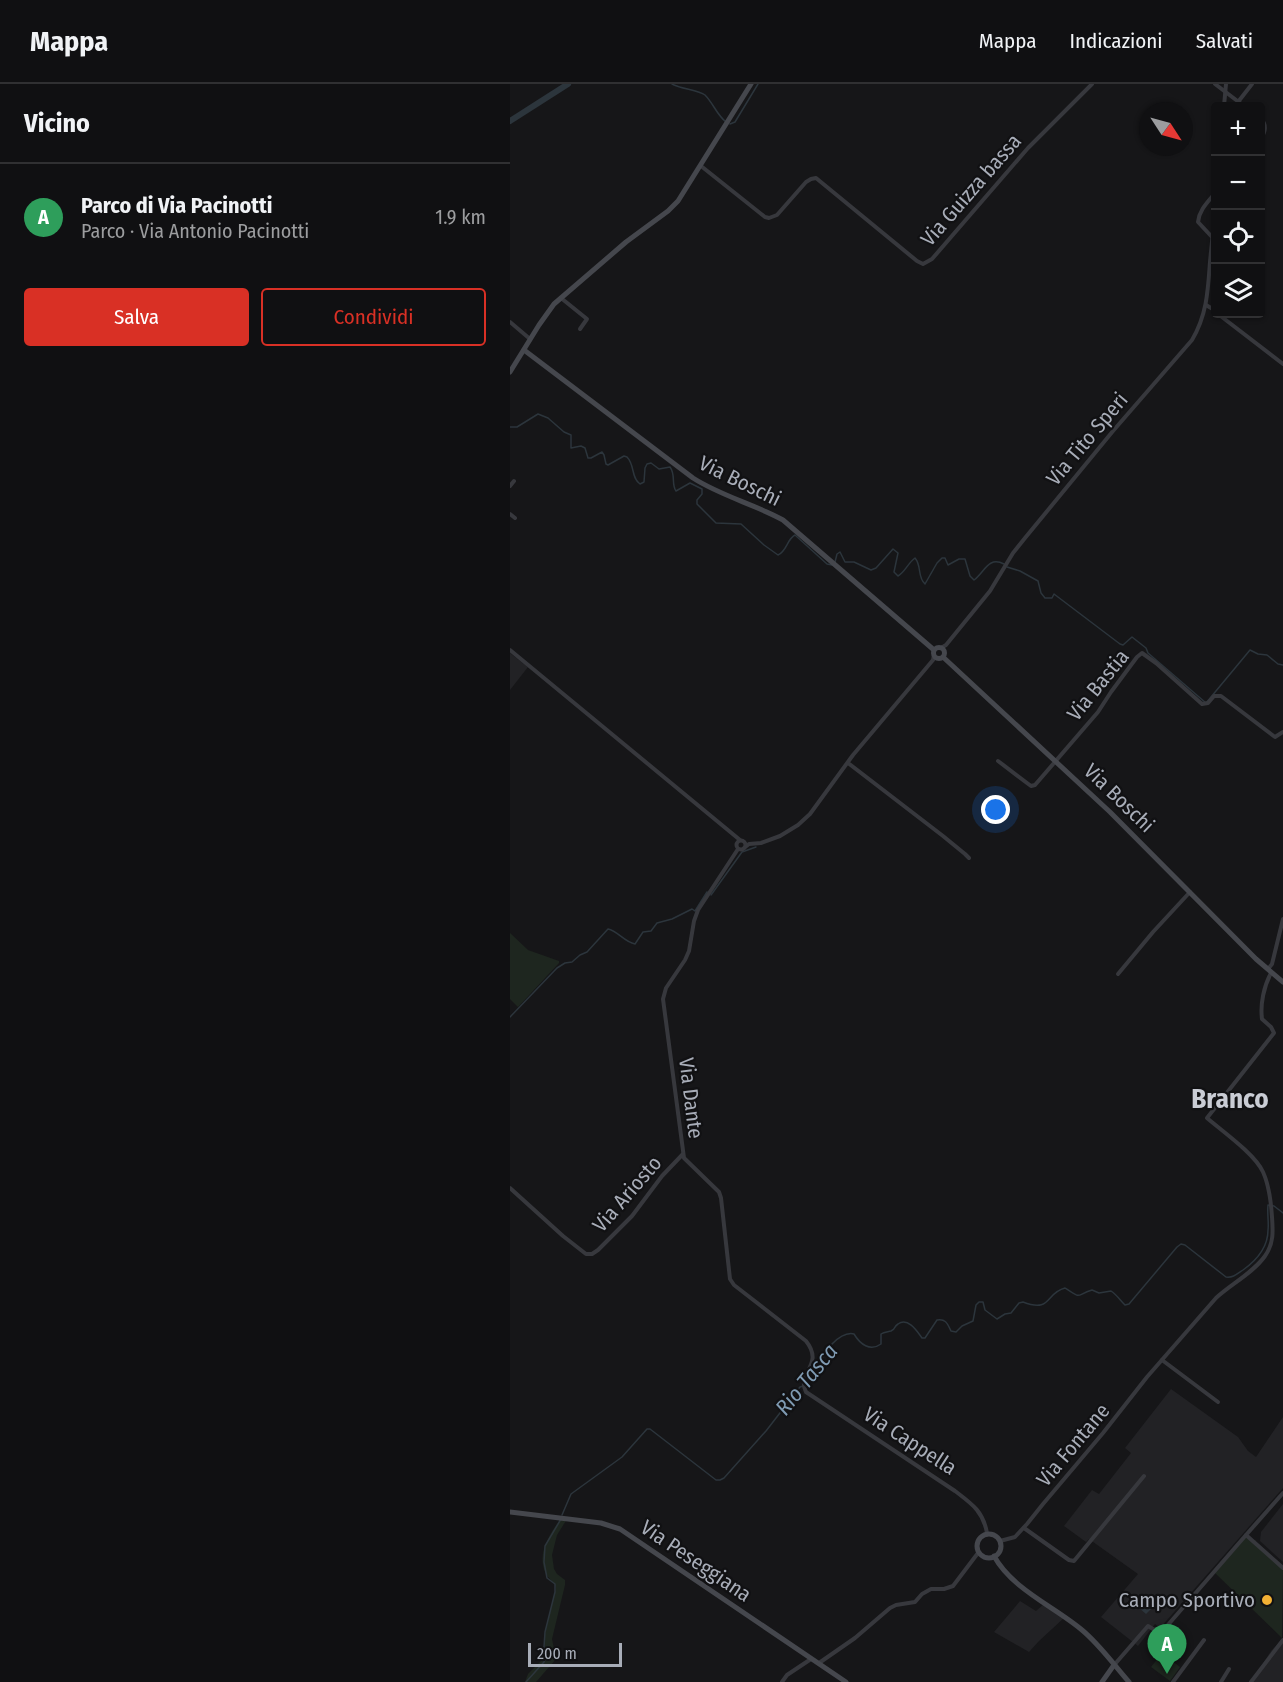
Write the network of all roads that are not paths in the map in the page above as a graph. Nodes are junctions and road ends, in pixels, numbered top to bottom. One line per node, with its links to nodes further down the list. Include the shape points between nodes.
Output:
1 (751, 84): 9 (street)
2 (1092, 84): 9 (street, Via Guizza bassa, via 1028,148 932,259 923,264 816,178 806,182 777,215 769,218)
3 (1215, 84): 6 (street)
4 (1226, 84): 6 (street)
5 (1252, 84): 8 (street)
6 (1225, 92): 7 (street); 8 (street)
7 (1224, 102)
8 (1238, 102)
9 (701, 166): 13 (street, via 673,206)
10 (1211, 197): 11 (street, via 1198,222)
11 (1211, 236)
12 (1211, 248): 14 (street, Via Tito Speri)
13 (561, 298): 18 (street, via 587,319); 19 (street)
14 (1206, 305): 15 (street); 28 (street, Via Tito Speri, via 1192,340 1017,547 990,591)
15 (1211, 309)
16 (1223, 318): 21 (street)
17 (510, 322): 19 (street)
18 (580, 329)
19 (530, 339): 20 (street)
20 (524, 350): 22 (street); 28 (street, Via Boschi, via 693,478 783,520)
21 (1283, 364)
22 (510, 372)
23 (514, 481): 24 (street)
24 (510, 486)
25 (510, 514): 26 (street)
26 (515, 518)
27 (510, 650): 33 (street)
28 (939, 653): 31 (street, Via Boschi); 32 (street, Via Tito Speri)
29 (1283, 732): 31 (street, Via Bastia, via 1275,737 1270,735 1221,696 1202,704 1142,653)
30 (998, 760): 31 (street, via 1031,786)
31 (1056, 761): 35 (street, Via Boschi)
32 (848, 763): 33 (street, Via Tito Speri, via 798,825 761,843); 34 (street)
33 (740, 843): 40 (street, Via Dante, via 699,910 689,951 663,999)
34 (969, 858)
35 (1191, 891): 37 (street, Via Boschi); 38 (street)
36 (1283, 919): 37 (street)
37 (1270, 971): 39 (street, Via Boschi); 42 (street, Via Fontane, via 1260,1006 1262,1018 1274,1034 1206,1118 1259,1165 1272,1209 1270,1246 1255,1267 1227,1288)
38 (1118, 974)
39 (1283, 982)
40 (683, 1154): 41 (street, Via Ariosto, via 632,1216 592,1254 586,1254 563,1236); 43 (street, Via Dante, via 719,1192 730,1279 812,1348 813,1362)
41 (510, 1188)
42 (1162, 1360): 44 (street); 48 (street, Via Fontane)
43 (803, 1386): 49 (street, Via Cappella, via 807,1394 968,1501 983,1518)
44 (1218, 1402)
45 (1144, 1476): 48 (street, via 1074,1561)
46 (1283, 1493): 50 (street)
47 (510, 1512): 57 (street, Via Peseggiana, via 620,1529)
48 (1024, 1528): 51 (street, Via Fontane, via 1015,1537)
49 (987, 1533): 51 (street); 52 (street, via 977,1544)
50 (1246, 1535): 54 (street); 59 (street, via 1167,1626 1158,1632 1148,1626)
51 (1000, 1541): 53 (street, via 1001,1547)
52 (978, 1553): 53 (street, via 988,1558); 58 (street, via 953,1586 931,1589 915,1602 890,1608)
53 (994, 1556): 59 (street, via 1008,1575 1084,1631)
54 (1283, 1568)
55 (1204, 1640): 65 (street)
56 (1283, 1640): 67 (street)
57 (811, 1659): 58 (street, Via Peseggiana); 61 (street)
58 (818, 1664): 62 (street, Via Peseggiana)
59 (1114, 1665): 63 (street); 64 (street)
60 (1229, 1669): 66 (street)
61 (782, 1682)
62 (846, 1682)
63 (1102, 1682)
64 (1129, 1682)
65 (1173, 1682)
66 (1221, 1682)
67 (1251, 1682)

